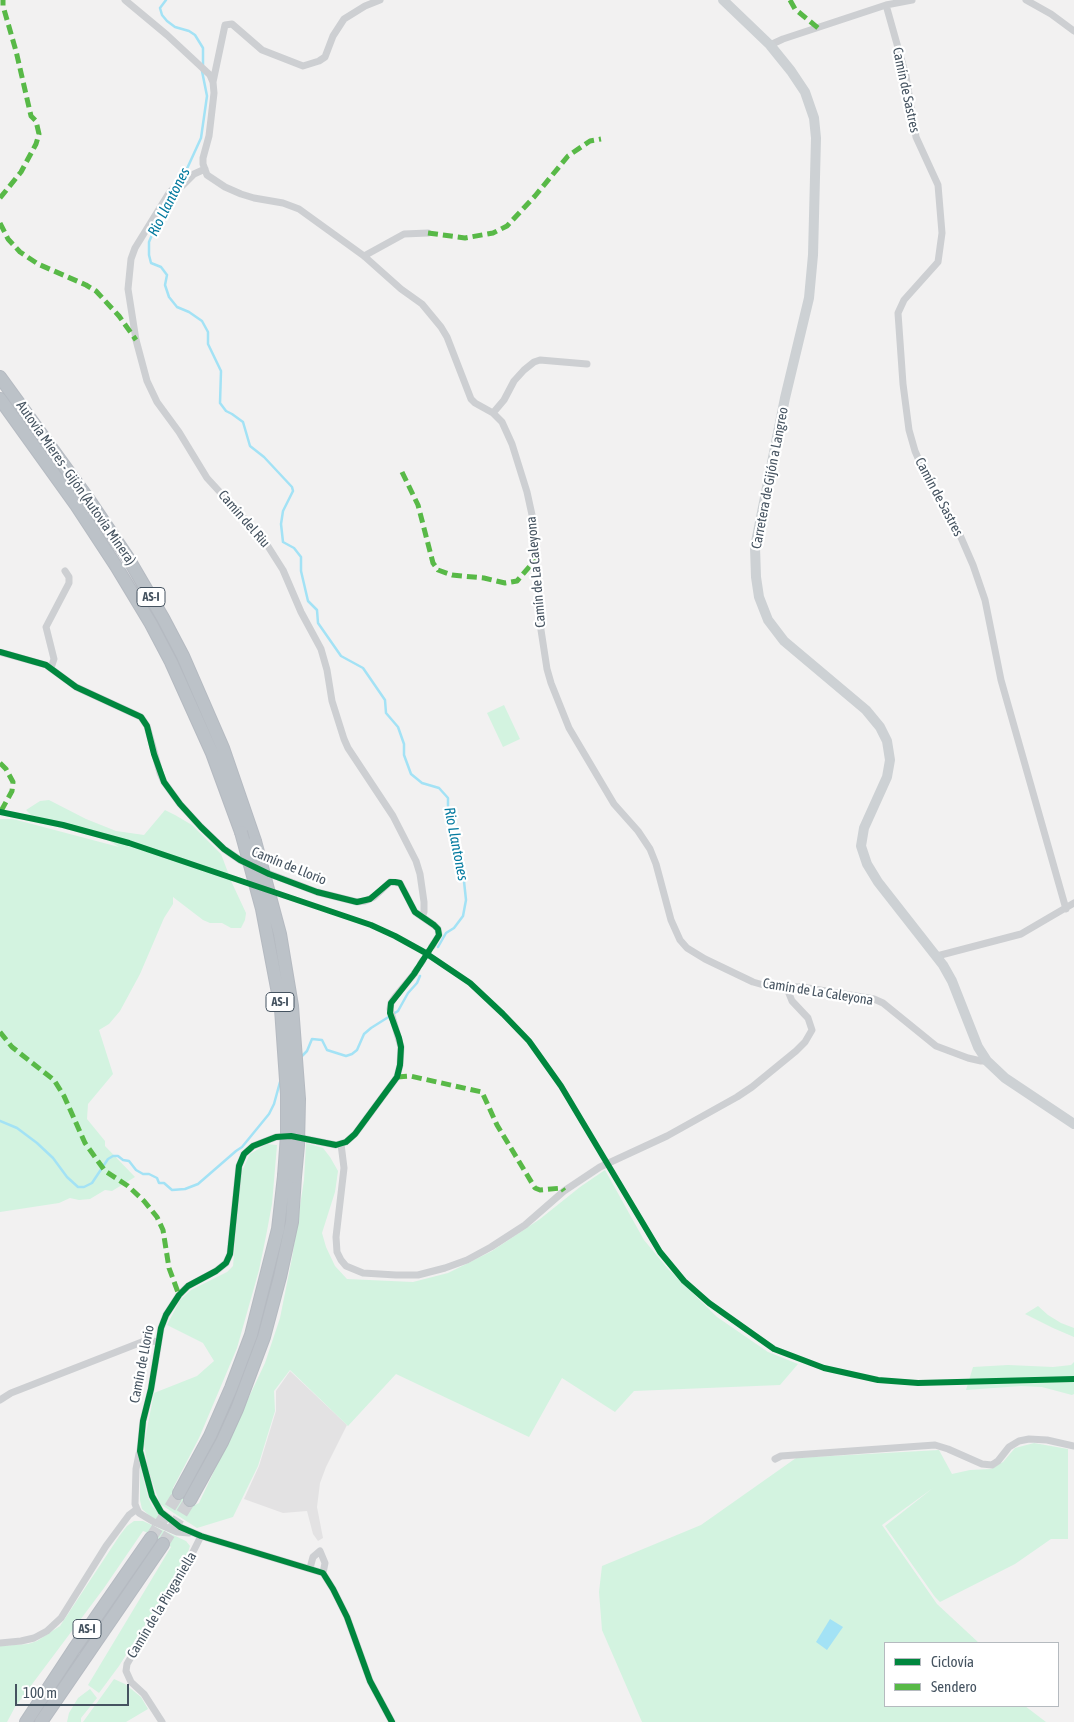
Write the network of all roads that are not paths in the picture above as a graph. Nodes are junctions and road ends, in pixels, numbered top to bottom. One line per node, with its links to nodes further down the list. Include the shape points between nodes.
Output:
1 (125, 0): 9 (street, via 207,72)
2 (380, 0): 9 (street, via 344,19 325,56 303,66 262,50 232,24 224,25)
3 (723, 0): 8 (street, Carretera de Gijón a Langreo)
4 (912, 0): 6 (street)
5 (1026, 0): 7 (street)
6 (886, 5): 8 (street); 21 (street, Camín de Sastres, via 906,76 916,137 938,185 942,233 938,262 904,300 898,313 909,430 928,481 956,526 985,600 1001,680)
7 (1074, 31)
8 (770, 45): 24 (street, Carretera de Gijón a Langreo, via 805,92 814,118 816,148 809,298 757,539 759,597 768,620 784,641 866,710 887,741 890,760 887,777 864,828 861,846 878,882)
9 (213, 82): 10 (street, via 214,104 203,158)
10 (205, 169): 12 (street, Camín de La Caleyona, via 212,180 240,194 299,209); 22 (street, Camín del Riu, via 173,189 131,259 128,289 147,381 156,402 207,478 264,540 283,570 321,649 344,739 394,816 416,861 424,902)
11 (428, 233): 12 (street, via 404,234)
12 (364, 256): 16 (street, Camín de La Caleyona, via 433,317 447,337 472,399)
13 (587, 364): 16 (street, via 534,362 514,381)
14 (0, 377): 30 (highway, Autovía Mieres - Gijón (Autovía Minera) / AS-I, bridge, via 128,558 183,656 223,748 255,841 280,934 292,1006 299,1099 298,1145)
15 (0, 399): 30 (highway, Autovía Mieres - Gijón (Autovía Minera) / AS-I, bridge, via 76,505 151,624 212,754 241,832 262,909 281,1009)
16 (493, 413): 26 (street, Camín de La Caleyona, via 507,431 534,524 546,669 564,719 614,804 650,849 680,940 705,959 753,982)
17 (65, 571): 19 (street, via 69,583 46,627 54,659)
18 (0, 652): 19 (street, Camín de Llorio)
19 (51, 668): 22 (street, Camín de Llorio, via 76,687 141,717 147,726 164,782 200,827 240,860 317,892 357,902 370,900 390,882 400,883 412,908)
20 (1074, 903): 21 (street)
21 (1066, 909): 24 (street, via 1021,934)
22 (422, 917): 23 (street, Camín de Llorio, via 438,929 439,936)
23 (434, 943)
24 (937, 956): 27 (street, Carretera de Gijón a Langreo, via 952,981)
25 (414, 974): 29 (street, via 391,1003 401,1047 398,1076 355,1134)
26 (786, 986): 27 (street, Camín de La Caleyona, via 868,996 883,1003 936,1046); 29 (street, via 792,1001 811,1024 810,1036 752,1087 666,1136 600,1167 564,1191 525,1225 467,1260 445,1268 418,1275 380,1274 346,1266 337,1252 336,1237 344,1168)
27 (986, 1061): 28 (street, Carretera de Gijón a Langreo, via 1005,1078)
28 (1074, 1124)
29 (341, 1144): 31 (street, Camín de Llorio, via 291,1136 276,1137 253,1146 244,1154 239,1166 230,1254 226,1263 179,1295 166,1316)
30 (289, 1176): 36 (highway, Autovía Mieres - Gijón (Autovía Minera) / AS-I, via 251,1335 210,1436); 37 (highway, AS-I, via 292,1222 264,1337 233,1418)
31 (158, 1342): 32 (street, via 147,1340); 34 (street, Camín de Llorio)
32 (0, 1400)
33 (1074, 1446): 35 (street, via 1048,1440 1019,1440 992,1465 935,1445)
34 (140, 1451): 38 (street, Camín de Llorio, via 136,1468); 39 (street, Camín de Llorio, via 152,1496 161,1512)
35 (774, 1459)
36 (179, 1493)
37 (190, 1500)
38 (137, 1509): 39 (street, Camín de Llorio, via 154,1522 177,1532); 45 (street, via 106,1546 61,1618 34,1638)
39 (193, 1533): 40 (street, Camín de Llorio)
40 (201, 1536): 43 (street, Camín de Llorio); 48 (street, Camín de la Pinganiella, via 181,1576 127,1664 130,1682 144,1694)
41 (151, 1538): 47 (highway, AS-I)
42 (163, 1544): 46 (highway, AS-I)
43 (310, 1568): 44 (street, Camín de Llorio); 44 (street, via 313,1557 320,1550 325,1563)
44 (323, 1573): 49 (street, via 347,1617 370,1682)
45 (0, 1643)
46 (44, 1718)
47 (25, 1722)
48 (162, 1722)
49 (392, 1722)

